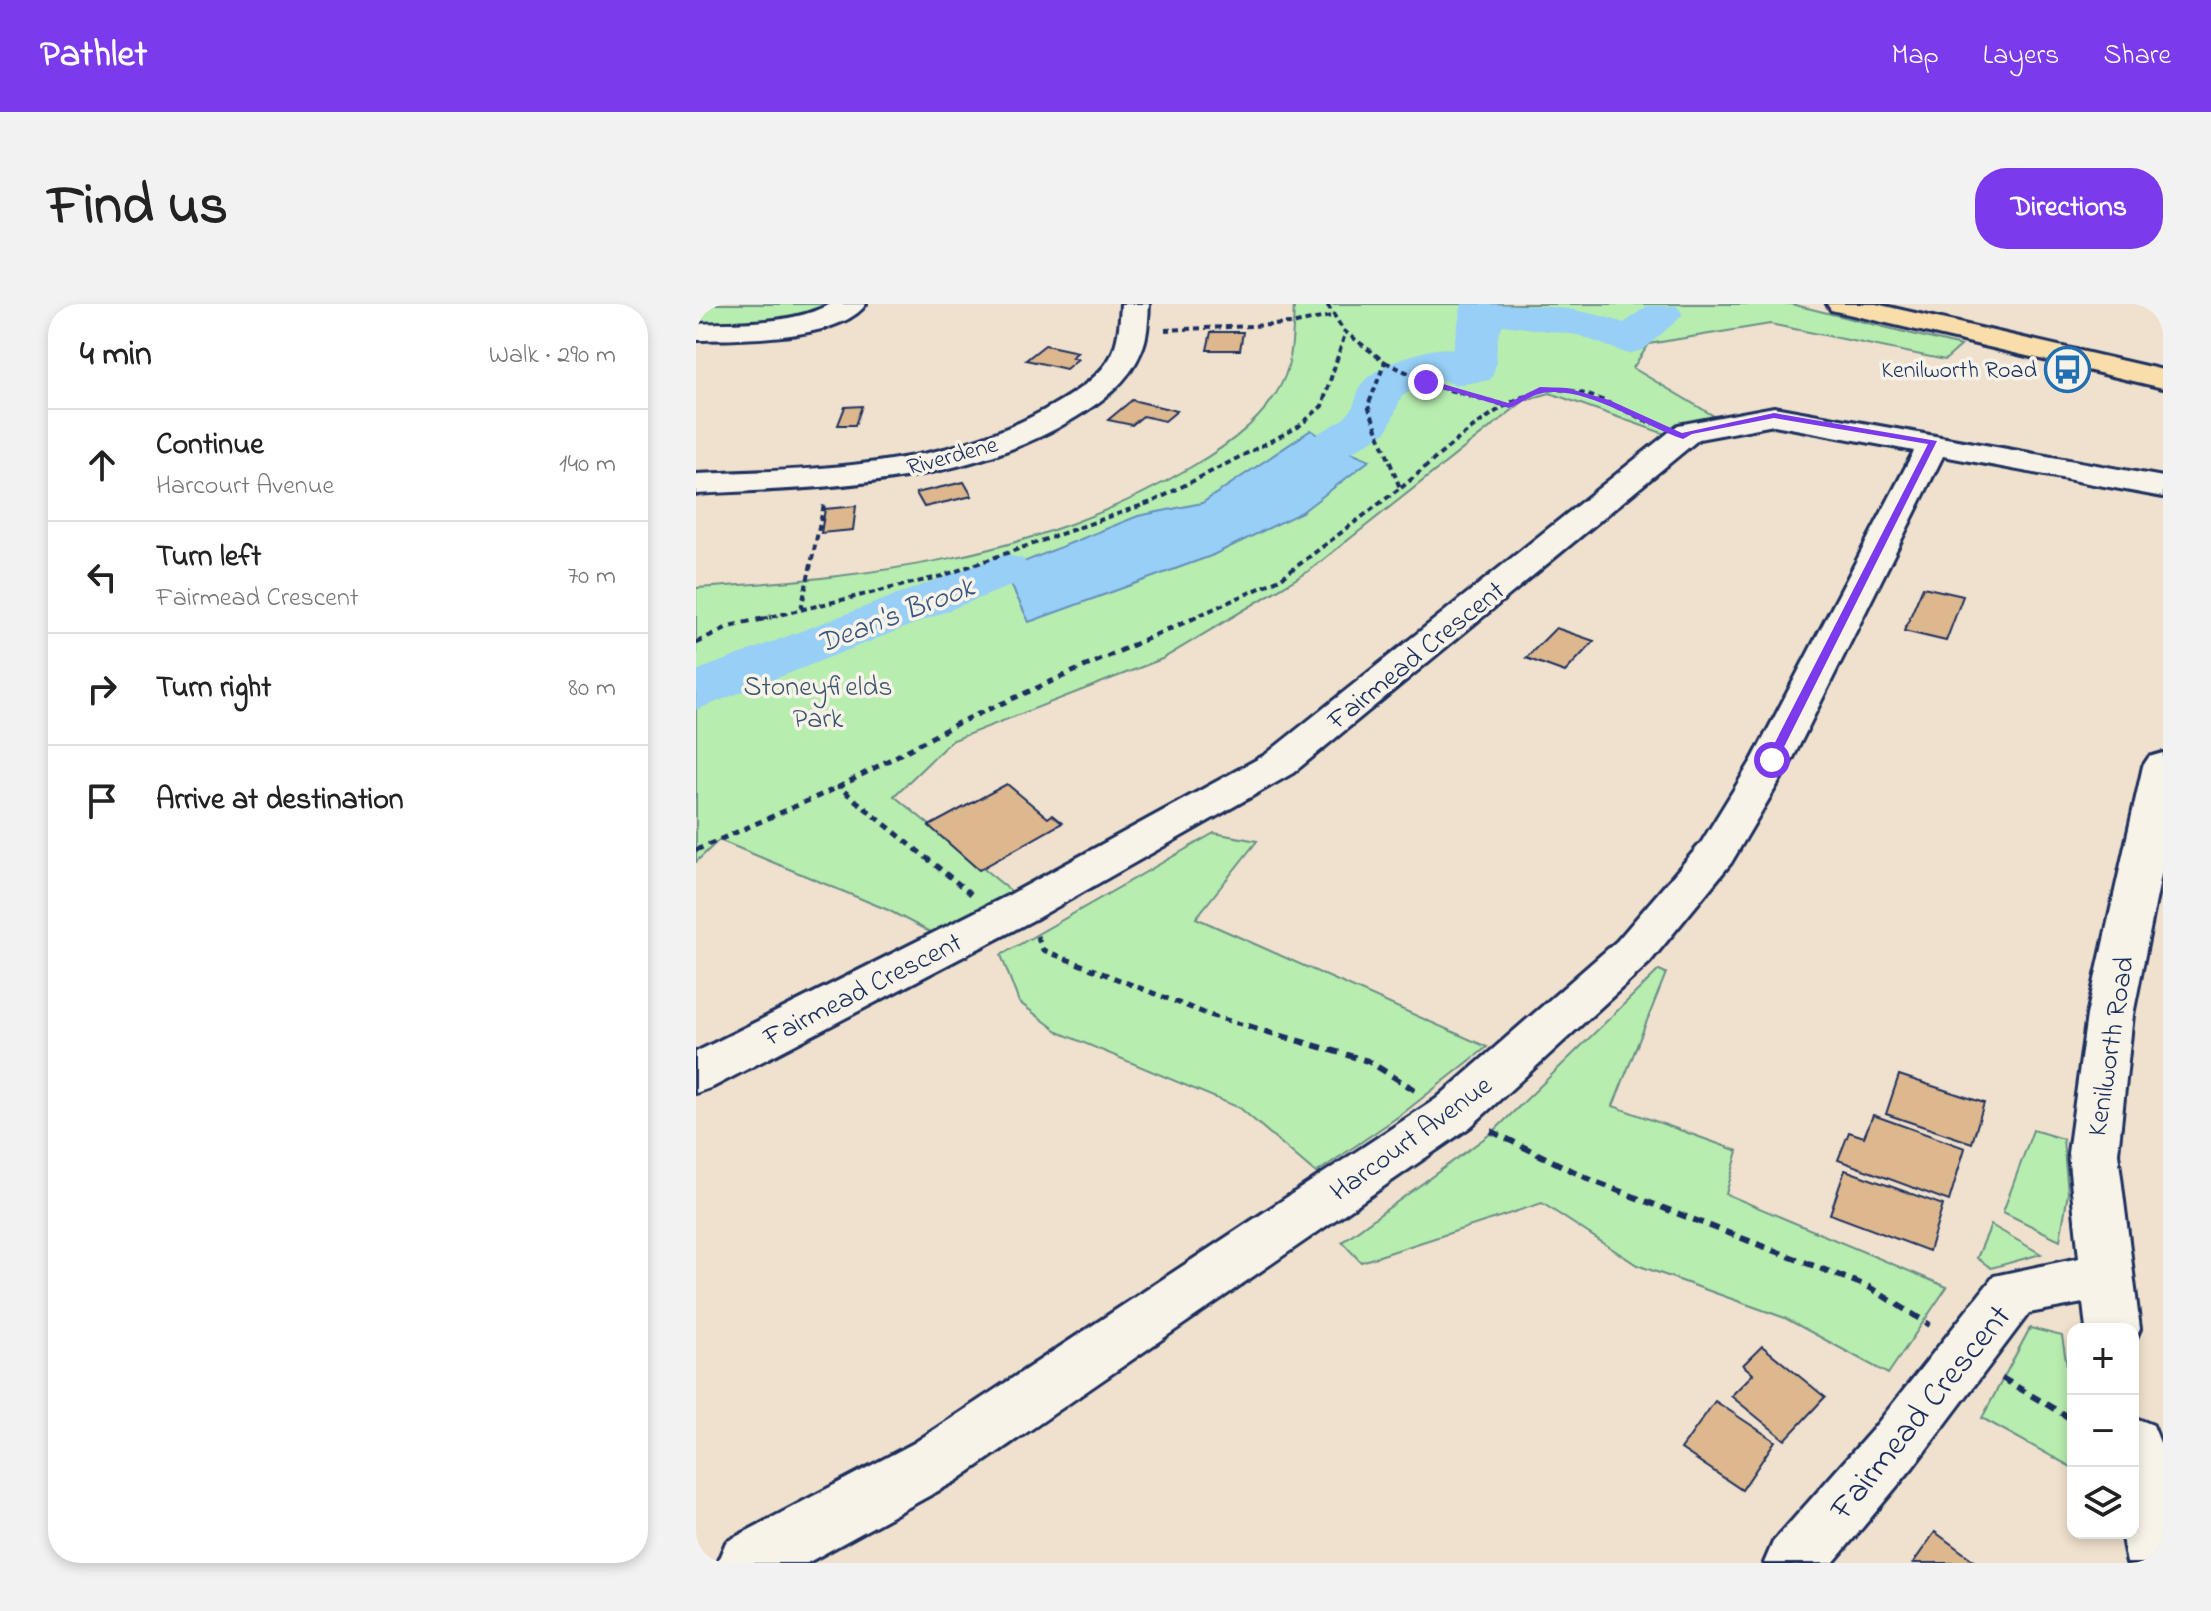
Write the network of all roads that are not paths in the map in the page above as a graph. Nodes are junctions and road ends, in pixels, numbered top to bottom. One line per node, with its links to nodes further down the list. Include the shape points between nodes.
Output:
1 (852, 304): 5 (street, via 793,326)
2 (1841, 304): 7 (highway)
3 (1904, 304): 6 (highway)
4 (1134, 318): 9 (street, Riverdene, via 1126,353 1093,393 1029,432 898,470)
5 (696, 332)
6 (2163, 360)
7 (2163, 379)
8 (1934, 443): 10 (street, Fairmead Crescent); 12 (street, Fairmead Crescent, via 1774,416 1689,432 1279,764 1000,917); 15 (street, Harcourt Avenue, via 1772,760 1716,853 1633,952 1453,1113 935,1462)
9 (696, 484)
10 (2163, 487)
11 (2163, 766): 13 (street, Kenilworth Road, via 2110,1015 2093,1153)
12 (696, 1074)
13 (2109, 1303): 16 (street, Fairmead Crescent, via 2013,1293 1893,1448)
14 (2138, 1467): 17 (street)
15 (747, 1563)
16 (1794, 1563)
17 (2157, 1563)

